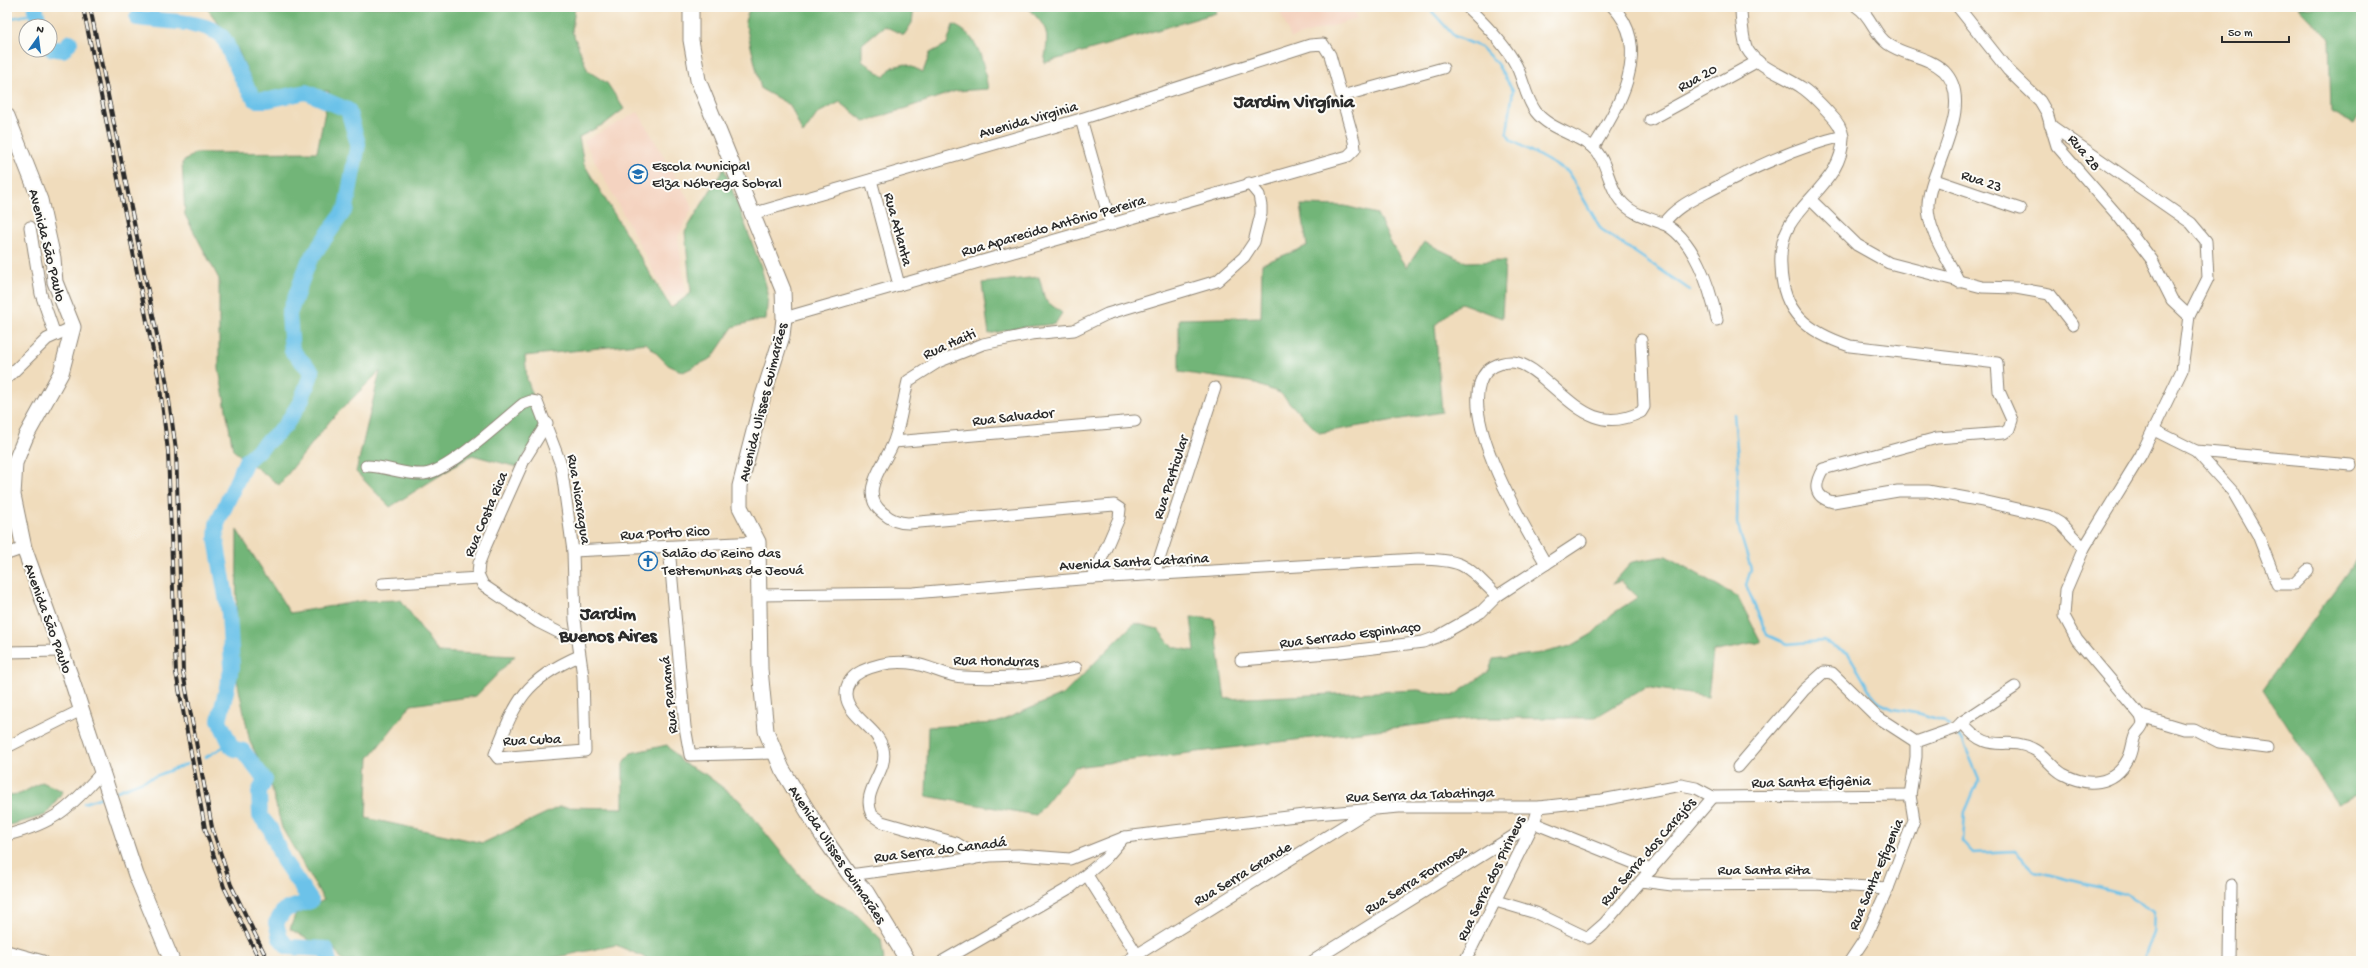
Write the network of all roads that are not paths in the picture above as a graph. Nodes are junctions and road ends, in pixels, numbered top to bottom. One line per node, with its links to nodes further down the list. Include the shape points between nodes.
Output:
1 (691, 7): 21 (main road, Avenida Ulisses Guimarães, via 691,40 698,80)
2 (1467, 7): 15 (street, via 1485,25 1516,65 1530,103 1537,113)
3 (1613, 7): 15 (street, via 1627,26 1632,49 1631,62 1622,98)
4 (1741, 7): 7 (street, via 1747,49)
5 (1857, 7): 17 (street, via 1868,16 1886,43 1930,60 1949,77 1955,96 1954,115)
6 (1958, 7): 13 (street, Rua 28, via 2008,70 2036,97 2047,113)
7 (1758, 61): 12 (street, Rua 20); 14 (street, via 1814,97 1837,122)
8 (1443, 68): 9 (street)
9 (1342, 96): 10 (street, Avenida Virginia, via 1326,46 1321,43); 18 (street, Rua Aparecido Antônio Pereira, via 1355,148 1348,156)
10 (1081, 119): 16 (street, Avenida Virginia); 23 (street)
11 (7, 120): 31 (main road, Avenida São Paulo, via 40,200 53,258 55,282)
12 (1650, 120)
13 (2050, 125): 27 (street, Rua 28, via 2057,146 2119,217 2152,260 2172,300); 27 (street, via 2191,222 2206,241 2208,278)
14 (1843, 136): 19 (street, via 1842,150 1835,169); 22 (street, via 1802,148 1732,179 1678,208)
15 (1593, 148): 22 (street, via 1601,159 1619,200 1636,214)
16 (871, 180): 21 (street, Avenida Virginia); 26 (street, Rua Atlanta)
17 (1935, 180): 20 (street, Rua 23); 25 (street, via 1928,203 1931,224)
18 (1249, 183): 23 (street, Rua Aparecido Antônio Pereira); 39 (street, Rua Haiti, via 1258,195 1261,206 1254,242 1244,257 1217,281 1107,314 1074,330 1000,340 938,362 908,381)
19 (1811, 200): 25 (street, via 1857,245 1877,257 1900,268); 47 (street, via 1794,219 1782,242 1781,277 1789,306 1807,324 1850,346 1997,363 1999,391 2012,420 2010,429 2004,433 1937,438 1823,469 1817,480 1818,492 1823,499 1833,502 1898,491 1928,492 1983,500 2048,516 2060,523)
20 (2020, 209)
21 (752, 214): 28 (main road, Avenida Ulisses Guimarães, via 783,290)
22 (1663, 224): 29 (street, via 1680,236 1693,254 1707,284)
23 (1111, 225): 26 (street, Rua Aparecido Antônio Pereira)
24 (30, 227): 32 (street, Avenida São Paulo, via 41,294)
25 (1960, 282): 30 (street, via 1982,287 2016,288 2049,294)
26 (899, 285): 28 (street, Rua Aparecido Antônio Pereira)
27 (2189, 316): 38 (street, via 2182,370)
28 (784, 318): 44 (main road, Avenida Ulisses Guimarães, via 782,336 763,396 740,486 740,507)
29 (1717, 320)
30 (2073, 325)
31 (73, 327): 32 (street); 46 (main road, Avenida São Paulo, via 61,372 26,436 15,463 13,495)
32 (55, 335): 34 (street, via 46,339)
33 (1641, 340): 50 (street, via 1644,407 1641,412 1623,418 1609,421 1592,417 1520,363 1508,362 1492,367 1482,380 1479,390 1480,415 1489,455)
34 (7, 378)
35 (1215, 388): 52 (street, Rua Particular)
36 (1135, 421): 39 (street, Rua Salvador)
37 (546, 423): 42 (street, Rua Nicaragua, via 538,404 531,401 523,404 449,462 430,472 417,474); 48 (street, Rua Nicaragua, via 561,465); 53 (street, Rua Costa Rica, via 524,460 486,545 479,563)
38 (2154, 430): 40 (street); 47 (street)
39 (894, 442): 54 (street, Rua Haiti, via 879,467 873,490 874,500 881,512 898,523 1111,505 1120,509 1119,518)
40 (2196, 451): 41 (street); 51 (street, via 2233,492 2258,535 2277,584 2294,584)
41 (2351, 465)
42 (366, 466)
43 (1581, 541): 50 (street, Rua Serrado Espinhaço)
44 (758, 542): 45 (street, Rua Porto Rico); 56 (main road, Avenida Ulisses Guimarães)
45 (669, 547): 48 (street, Rua Porto Rico); 72 (street, Rua Panamá, via 685,727 690,755)
46 (24, 548): 49 (street); 59 (main road, Avenida São Paulo)
47 (2084, 548): 66 (street, via 2066,590 2064,616 2077,640)
48 (573, 551): 58 (street, Rua Nicaragua)
49 (7, 554)
50 (1546, 564): 57 (street, Rua Serrado Espinhaço)
51 (2308, 570)
52 (1154, 575): 54 (street, Avenida Santa Catarina); 57 (street, Avenida Santa Catarina, via 1440,560 1464,564)
53 (479, 578): 55 (street); 58 (street, Rua Costa Rica, via 483,585 538,622 562,634)
54 (1092, 578): 56 (street, Avenida Santa Catarina, via 913,593)
55 (382, 584)
56 (760, 595): 72 (main road, Avenida Ulisses Guimarães, via 760,669 766,731)
57 (1497, 596): 62 (street, Rua Serrado Espinhaço, via 1474,615 1437,637 1423,642)
58 (578, 638): 61 (street, Rua Nicaragua)
59 (61, 651): 60 (street); 65 (main road, Avenida São Paulo)
60 (7, 652)
61 (579, 656): 71 (street, Rua Nicaragua, via 583,676); 71 (street, Rua Cuba, via 548,671 529,687 515,705 495,754 498,758)
62 (1240, 660)
63 (1076, 668): 82 (street, Rua Honduras, via 1044,676 963,677 950,676 917,664 896,662 868,668 849,681 846,694 851,708 883,747 884,759 869,797 872,815 882,822 956,843 967,850)
64 (2015, 687): 67 (street)
65 (81, 710): 69 (street); 74 (main road, Avenida São Paulo)
66 (2141, 716): 67 (street, via 2143,725 2135,736 2125,764 2110,779 2096,783 2063,774 2033,749 1982,740); 70 (street, via 2184,729 2194,729 2219,742)
67 (1959, 725): 68 (street)
68 (1916, 742): 73 (street, via 1876,716 1832,673 1824,672 1811,682); 75 (street, Rua Santa Efigenia)
69 (7, 747)
70 (2267, 748)
71 (585, 752)
72 (774, 752): 84 (main road, Avenida Ulisses Guimarães, via 824,838)
73 (1738, 767)
74 (102, 772): 80 (street, via 76,802 56,816 31,829); 93 (main road, Avenida São Paulo, via 144,895)
75 (1910, 795): 76 (street, Rua Santa Efigênia); 88 (street, Rua Santa Efigenia, via 1914,820)
76 (1713, 798): 77 (street, Rua Serra da Tabatinga, via 1696,788 1675,786 1602,800); 83 (street, Rua Serra dos Carajós)
77 (1539, 807): 78 (street, Rua Serra da Tabatinga); 79 (street, Rua Serra dos Pirineus)
78 (1372, 809): 81 (street, Rua Serra da Tabatinga); 91 (street, Rua Serra Grande)
79 (1534, 823): 83 (street); 89 (street, Rua Serra dos Pirineus); 97 (street, Rua Serra Formosa)
80 (7, 835)
81 (1125, 837): 82 (street, Rua Serra do Canadá, via 1070,859 1006,855); 85 (street)
82 (972, 859): 84 (street, Rua Serra do Canadá)
83 (1651, 870): 86 (street, Rua Serra dos Carajós)
84 (850, 875): 94 (main road, Avenida Ulisses Guimarães, via 866,892)
85 (1087, 875): 91 (street); 95 (street, via 1071,887)
86 (1641, 881): 88 (street, Rua Santa Rita, via 1672,885 1814,884); 89 (street, Rua Serra dos Carajós, via 1604,924 1588,938 1536,913)
87 (2231, 885): 100 (street)
88 (1888, 888): 99 (street, Rua Santa Efigenia, via 1864,940)
89 (1496, 901): 98 (street, Rua Serra dos Pirineus)
90 (7, 951): 92 (street)
91 (1139, 958): 96 (street, Rua Serra Grande)
92 (43, 961)
93 (172, 961)
94 (908, 961)
95 (943, 961)
96 (1127, 961)
97 (1313, 961)
98 (1465, 961)
99 (1850, 961)
100 (2230, 961)

